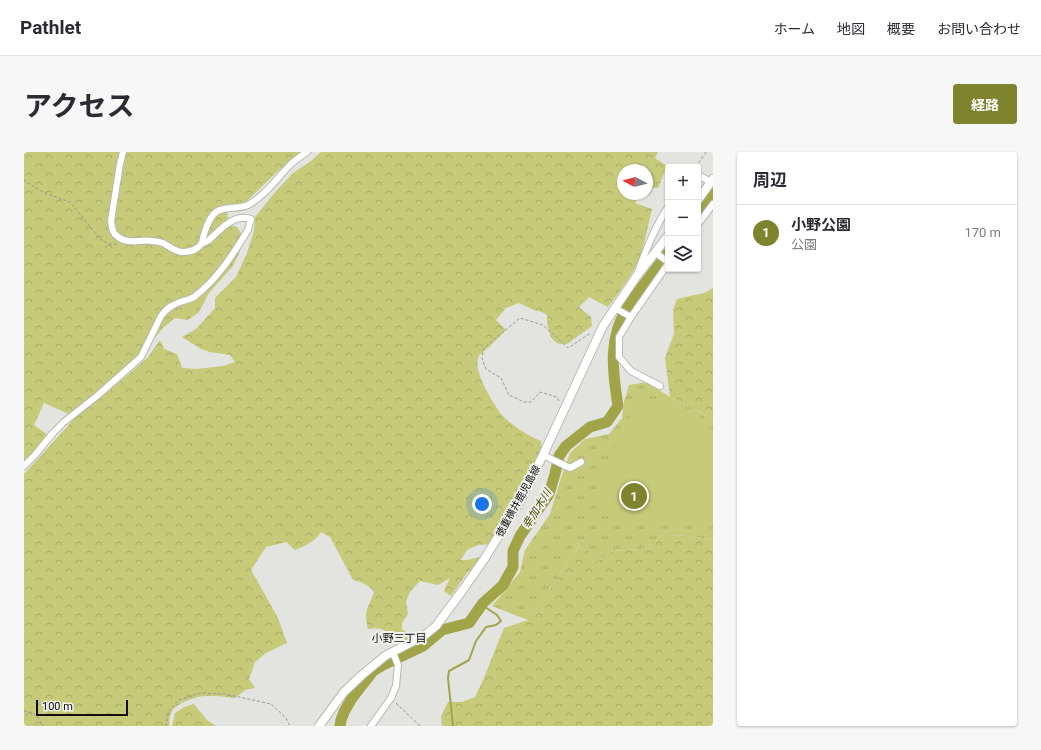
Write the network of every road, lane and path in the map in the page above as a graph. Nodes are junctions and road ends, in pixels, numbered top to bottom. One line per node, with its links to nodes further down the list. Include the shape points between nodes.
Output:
1 (123, 152): 13 (street, via 111,221 112,230 117,237)
2 (307, 152): 14 (street, via 293,161 256,199 247,205 219,210 214,214)
3 (706, 152): 4 (path)
4 (698, 164)
5 (701, 176): 7 (street)
6 (24, 179): 13 (path, via 44,193 70,202 100,239 109,244)
7 (712, 180): 8 (main road)
8 (701, 196)
9 (713, 204): 11 (street)
10 (665, 212): 18 (street, via 647,247)
11 (701, 220)
12 (665, 240): 15 (main road, 徳重横井鹿児島線)
13 (131, 241): 14 (street, via 149,240 183,252 198,248)
14 (202, 243): 26 (street, via 237,218 251,219 248,230 225,267 193,298 172,304 161,316 141,357 64,422)
15 (655, 252): 16 (street); 18 (main road, 徳重横井鹿児島線)
16 (665, 260)
17 (665, 267): 20 (street)
18 (636, 277): 19 (main road, 徳重横井鹿児島線)
19 (615, 308): 20 (street); 23 (main road, 徳重横井鹿児島線, via 603,326)
20 (631, 317): 22 (street, via 619,337 619,357 631,371)
21 (592, 333): 23 (path, via 568,348 542,325 520,318 484,348 482,358 486,369 501,378 509,395 524,402 531,402 540,392 557,397)
22 (660, 386)
23 (564, 411): 24 (main road, 徳重横井鹿児島線)
24 (543, 455): 25 (street, via 570,468); 27 (main road, 徳重横井鹿児島線, via 502,532 446,614 425,635)
25 (581, 462)
26 (24, 466)
27 (393, 655): 28 (street, via 398,665 396,686); 33 (main road, 徳重横井鹿児島線, via 385,656 362,674 344,692)
28 (391, 698): 34 (street); 35 (path)
29 (24, 711): 30 (path, via 36,714)
30 (43, 726)
31 (166, 726): 32 (path, via 169,711 179,700 200,693 225,694 271,704 286,718)
32 (290, 726)
33 (319, 726)
34 (371, 726)
35 (420, 726)

